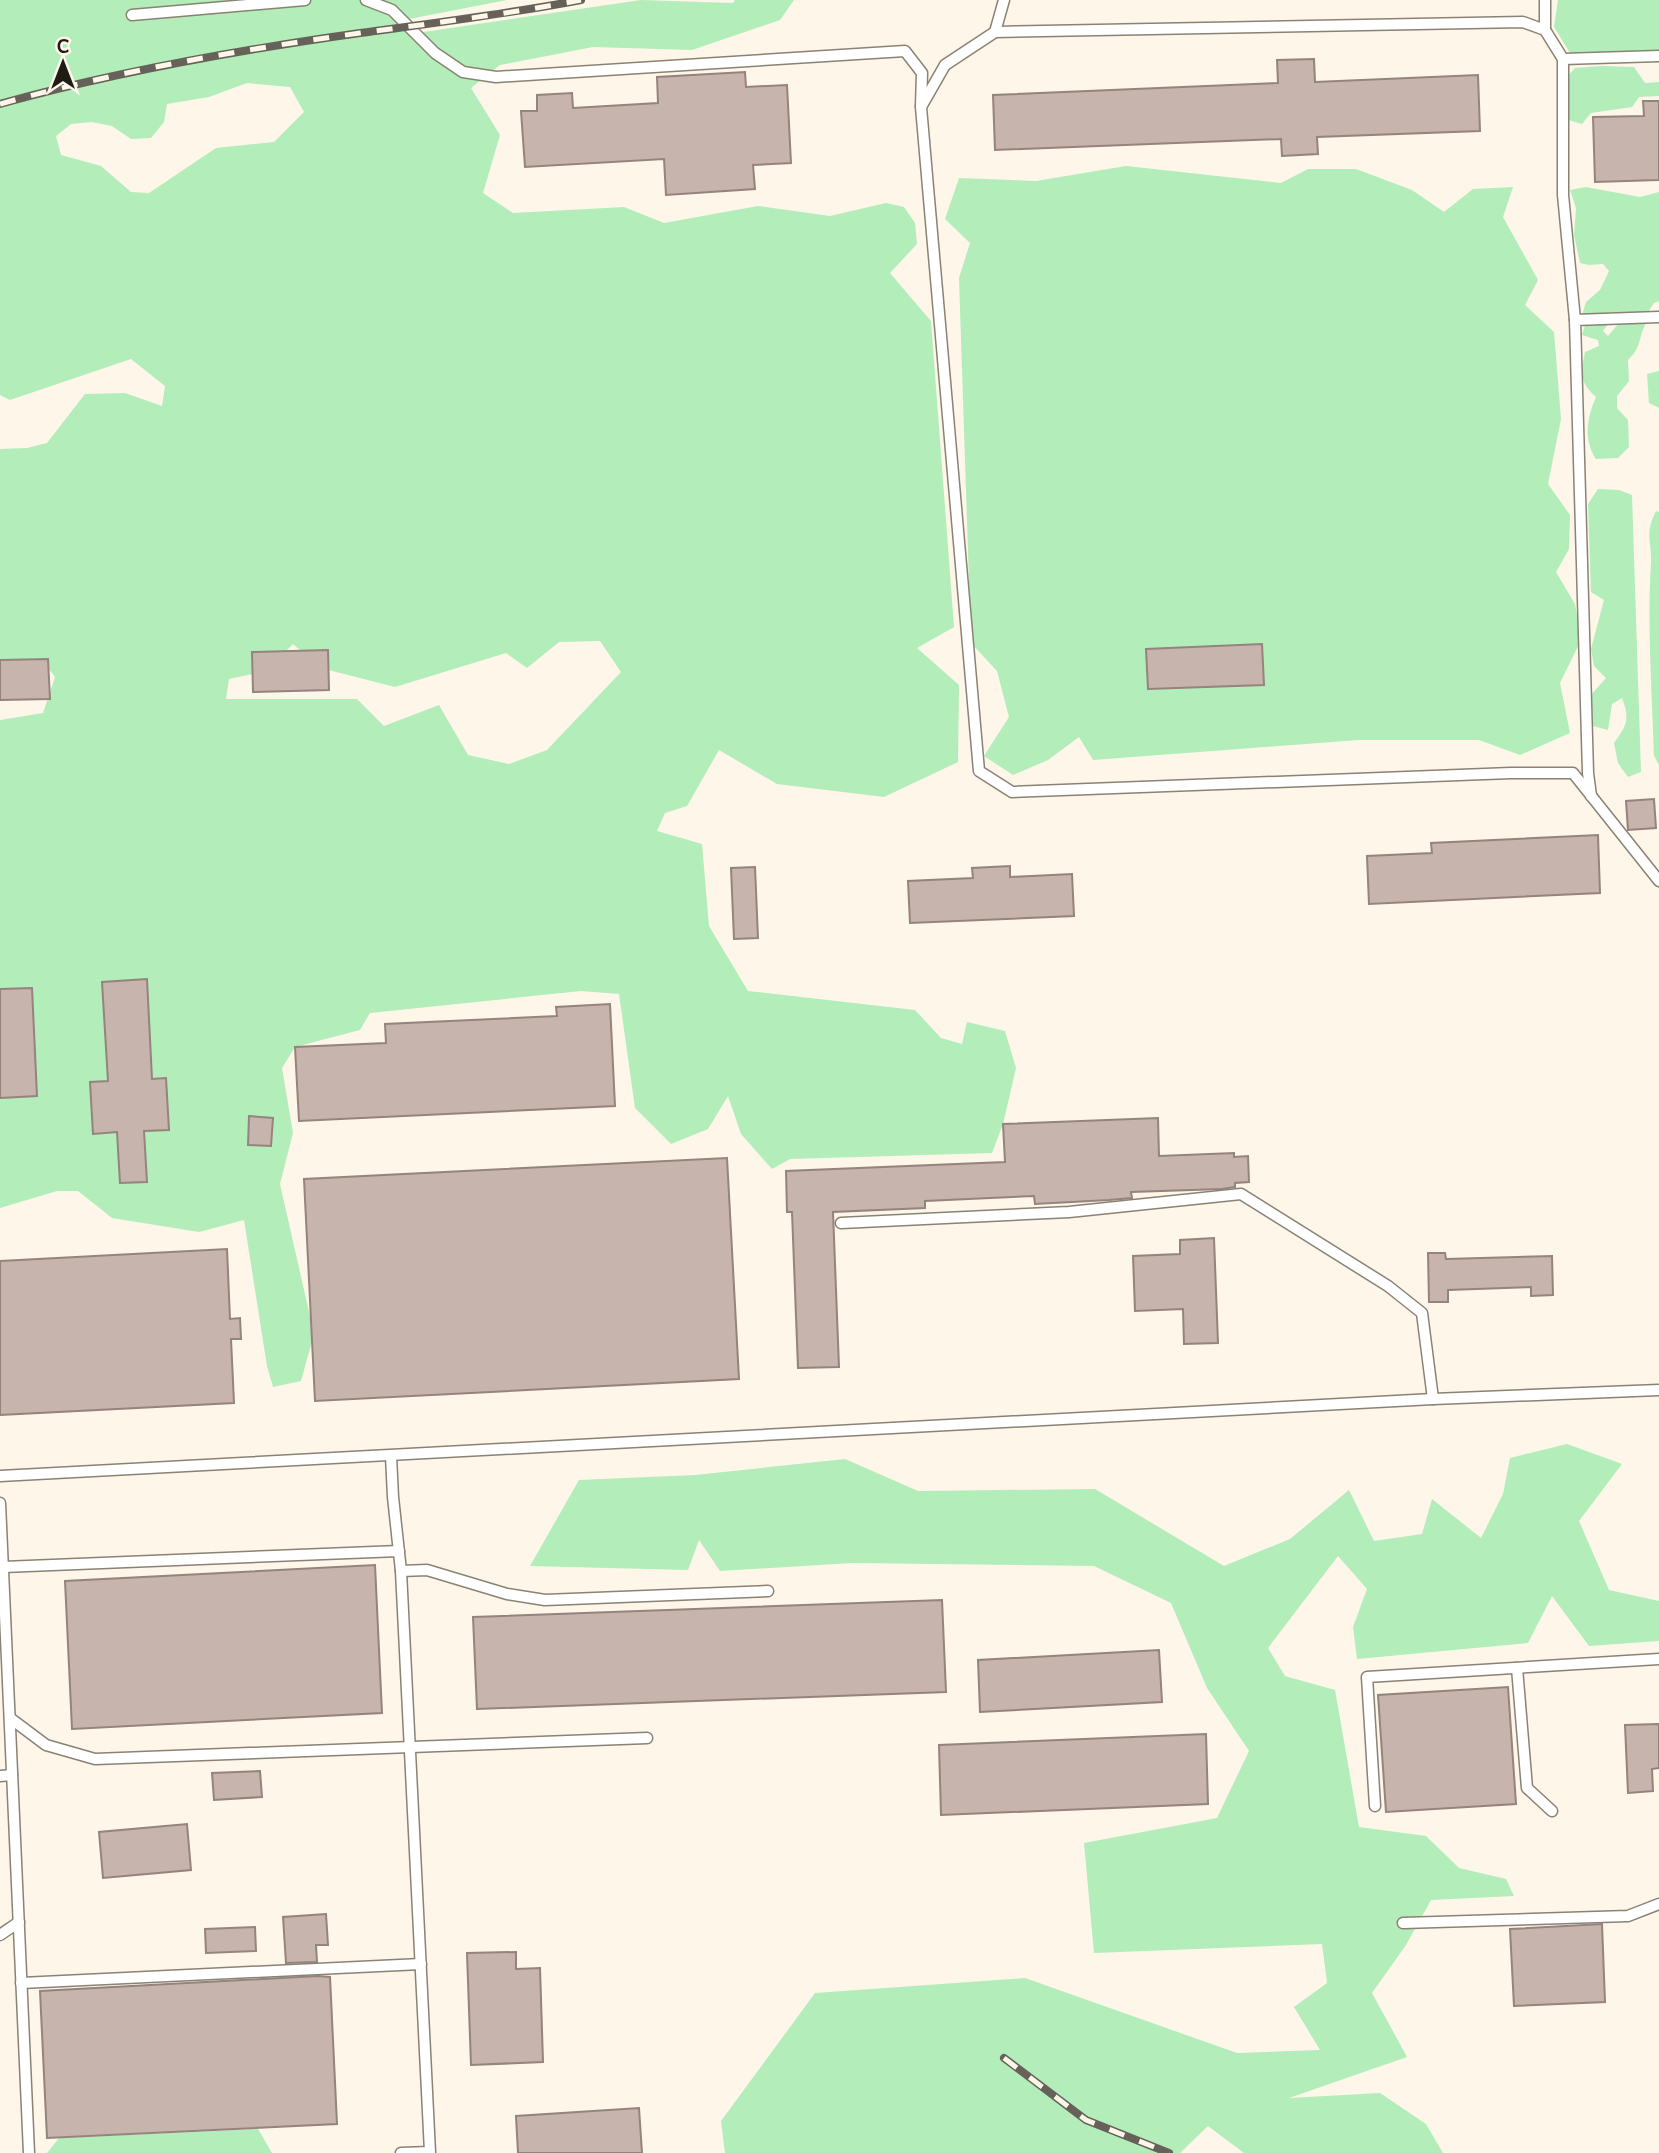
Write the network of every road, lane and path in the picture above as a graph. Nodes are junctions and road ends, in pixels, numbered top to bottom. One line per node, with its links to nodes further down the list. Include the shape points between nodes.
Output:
1 (305, 0): 5 (lane)
2 (366, 0): 10 (lane, via 392,10 435,53 463,72 496,77 905,51 922,73)
3 (1004, 0): 7 (lane)
4 (1545, 0): 6 (lane)
5 (132, 15)
6 (1545, 30): 7 (lane, via 1523,22); 9 (lane)
7 (995, 32): 10 (lane, via 945,65)
8 (1659, 56): 9 (lane)
9 (1563, 59): 12 (lane, via 1563,195)
10 (921, 107): 13 (lane, via 979,771 1012,792 1573,773)
11 (1659, 317): 12 (lane)
12 (1575, 320): 13 (lane)
13 (1591, 797): 14 (lane)
14 (1659, 881)
15 (841, 1223): 17 (lane, via 1069,1212 1241,1194 1388,1286 1422,1313)
16 (1659, 1390): 17 (lane)
17 (1433, 1399): 18 (lane)
18 (391, 1456): 19 (lane); 22 (lane)
19 (0, 1476)
20 (0, 1503): 21 (lane)
21 (1, 1551): 23 (lane)
22 (399, 1552): 23 (lane); 24 (lane)
23 (3, 1567): 28 (lane)
24 (401, 1571): 25 (lane, via 427,1570 545,1601); 30 (lane)
25 (768, 1591)
26 (1659, 1659): 27 (lane)
27 (1517, 1668): 33 (lane, via 1367,1677); 34 (lane, via 1527,1788)
28 (10, 1718): 30 (lane, via 46,1745 95,1759); 31 (lane)
29 (647, 1738): 30 (lane)
30 (410, 1748): 39 (lane)
31 (12, 1775): 32 (lane); 36 (lane)
32 (0, 1776)
33 (1375, 1806)
34 (1552, 1811)
35 (1659, 1905): 37 (lane, via 1628,1916)
36 (19, 1922): 38 (lane); 40 (lane)
37 (1403, 1923)
38 (0, 1935)
39 (421, 1964): 40 (lane); 42 (lane, via 430,2152)
40 (22, 1983): 41 (lane)
41 (29, 2153)
42 (401, 2153)

